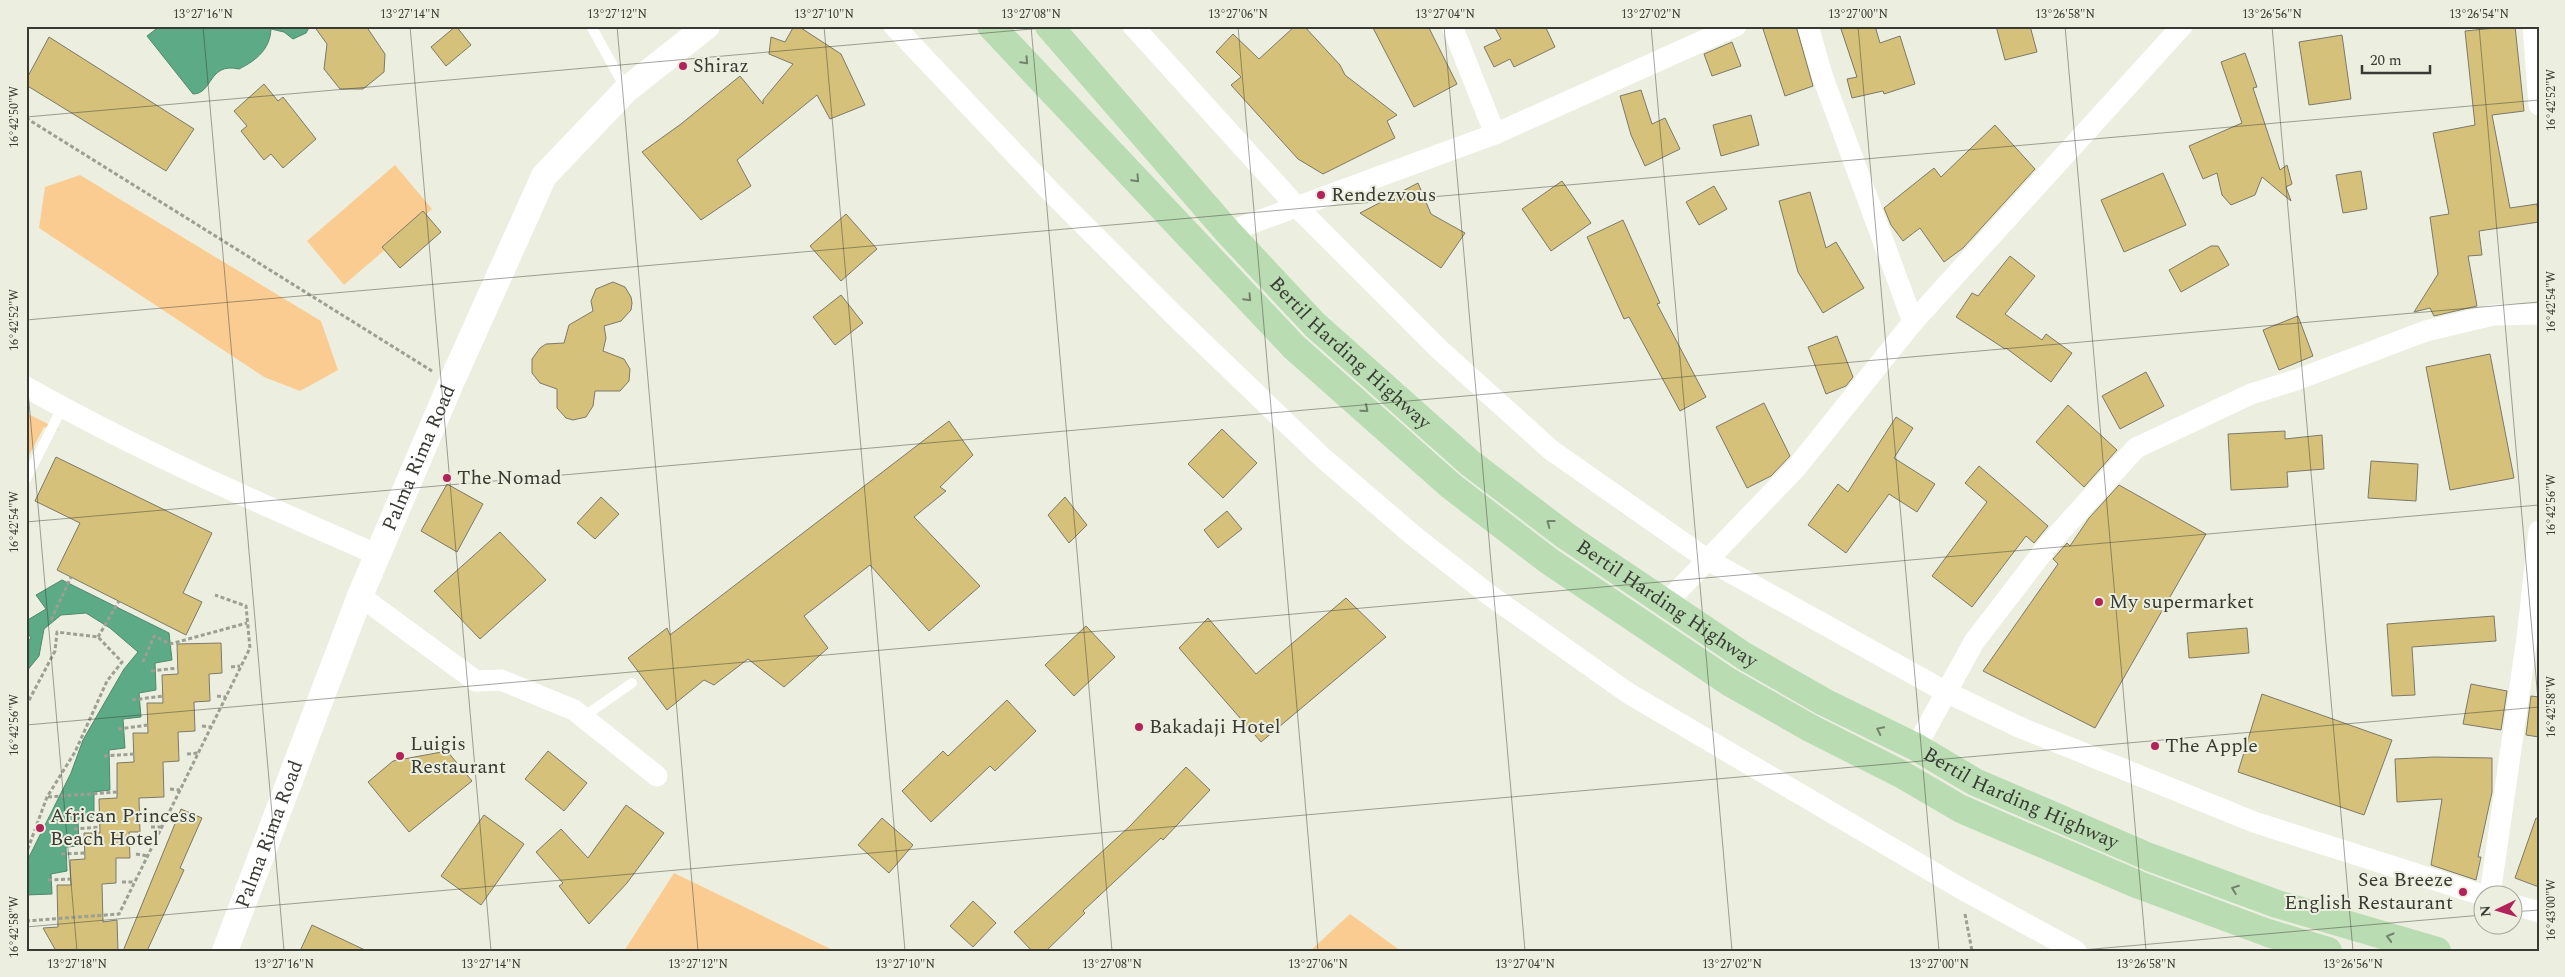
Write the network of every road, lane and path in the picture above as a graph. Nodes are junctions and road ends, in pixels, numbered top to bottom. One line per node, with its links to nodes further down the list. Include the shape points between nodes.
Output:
1 (591, 26): 12 (lane)
2 (707, 26): 12 (street, Palma Rima Road)
3 (894, 26): 76 (street, via 1050,191 1177,318 1323,458 1414,536 1488,594 1628,693)
4 (991, 26): 84 (main road, Bertil Harding Highway, one-way to 84, via 1294,347 1451,486 1549,561 1729,682 1961,809 2138,885 2268,933)
5 (1049, 26): 17 (main road, Bertil Harding Highway)
6 (1133, 26): 16 (street)
7 (1452, 26): 15 (street)
8 (1736, 26): 15 (street)
9 (1808, 26): 19 (street, via 1822,75)
10 (2182, 26): 19 (street)
11 (2533, 26): 13 (street)
12 (626, 90): 20 (street, Palma Rima Road, via 544,176)
13 (2539, 105)
14 (26, 118): 20 (path)
15 (1495, 134): 16 (street)
16 (1297, 207): 17 (street); 26 (street, via 1440,350 1551,450)
17 (1228, 232): 31 (main road, Bertil Harding Highway, one-way to 17, via 1566,536 1470,463 1315,325)
18 (2539, 314): 41 (street, via 2493,315 2426,330 2251,394 2136,448 2038,559 1974,642)
19 (1913, 322): 26 (street, via 1796,468)
20 (451, 383): 25 (street, Palma Rima Road)
21 (26, 387): 22 (street)
22 (62, 408): 23 (lane); 25 (street, via 224,487)
23 (26, 478)
24 (2539, 531): 75 (street)
25 (378, 555): 29 (street, Palma Rima Road)
26 (1708, 560): 31 (street); 41 (street)
27 (70, 577): 32 (path)
28 (215, 595): 33 (path, via 246,606)
29 (360, 596): 47 (street, via 476,681 501,680 574,710); 81 (street, Palma Rima Road)
30 (119, 601): 34 (path)
31 (1666, 603): 52 (main road, Bertil Harding Highway, one-way to 31, via 1824,702 1752,661)
32 (51, 620)
33 (248, 624): 35 (path, via 170,644 154,636); 36 (path, via 250,648)
34 (98, 637): 46 (path, via 57,632 55,651); 61 (path, via 122,662 107,681 75,752)
35 (143, 662)
36 (241, 666): 37 (path); 44 (path)
37 (231, 667)
38 (178, 668): 39 (path)
39 (151, 670)
40 (632, 683): 47 (lane)
41 (1946, 692): 52 (street); 77 (street, via 2019,726 2254,822)
42 (163, 696): 45 (path)
43 (217, 696): 44 (path)
44 (226, 697): 50 (path)
45 (132, 700)
46 (26, 706)
47 (583, 717): 57 (street)
48 (148, 725): 51 (path)
49 (202, 726): 50 (path)
50 (211, 727): 53 (path)
51 (118, 729)
52 (1916, 747): 85 (main road, Bertil Harding Highway, one-way to 52, via 2277,904 2150,856 1975,782)
53 (198, 753): 55 (path); 59 (path)
54 (134, 754): 56 (path)
55 (187, 754)
56 (104, 756)
57 (657, 776)
58 (170, 789): 59 (path)
59 (180, 790): 64 (path)
60 (117, 792): 61 (path)
61 (47, 797): 67 (path)
62 (100, 827): 65 (path)
63 (150, 827): 64 (path)
64 (162, 827): 70 (path)
65 (74, 829)
66 (85, 853): 68 (path)
67 (26, 854)
68 (61, 854)
69 (136, 854): 70 (path)
70 (148, 856): 74 (path)
71 (70, 879): 72 (path)
72 (48, 880)
73 (122, 882): 74 (path)
74 (135, 882): 80 (path, via 120,914)
75 (2491, 884)
76 (1960, 888): 82 (path); 83 (street)
77 (2472, 892)
78 (2522, 907): 79 (street)
79 (2539, 912)
80 (26, 921)
81 (225, 951)
82 (1972, 951)
83 (2076, 951)
84 (2328, 951)
85 (2437, 951)

